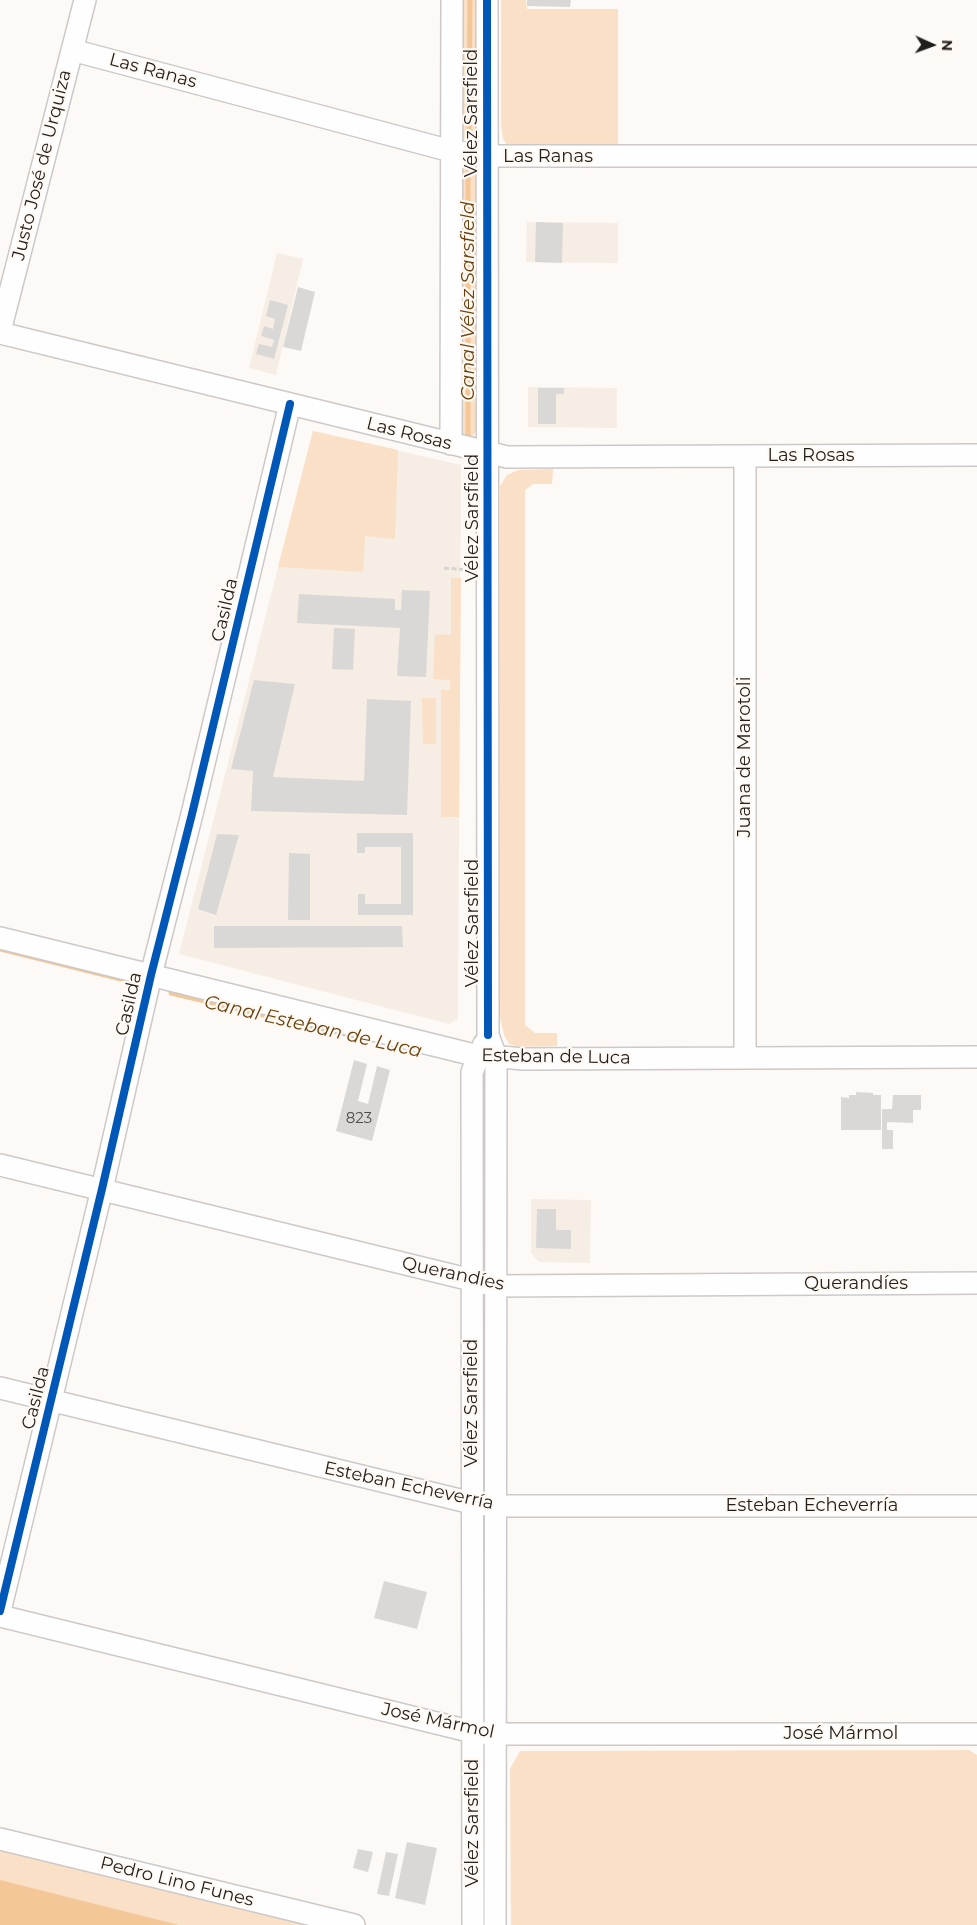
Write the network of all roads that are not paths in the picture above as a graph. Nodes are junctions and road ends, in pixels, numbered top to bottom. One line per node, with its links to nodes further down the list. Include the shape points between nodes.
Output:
1 (85, 0): 4 (street, Justo José de Urquiza)
2 (452, 0): 5 (street, Vélez Sarsfield)
3 (487, 0): 6 (street, Vélez Sarsfield)
4 (72, 50): 5 (street, Las Ranas); 8 (street, Justo José de Urquiza)
5 (451, 150): 6 (street, Las Ranas); 10 (street, Vélez Sarsfield)
6 (487, 156): 7 (street, Las Ranas); 11 (street, Vélez Sarsfield)
7 (977, 156)
8 (0, 332): 9 (street, Las Rosas)
9 (290, 404): 10 (street, Las Rosas); 15 (street, Casilda)
10 (451, 444): 11 (street, Las Rosas)
11 (488, 454): 13 (street, Las Rosas, via 507,458); 16 (street, Vélez Sarsfield)
12 (977, 455): 13 (street, Las Rosas)
13 (745, 456): 18 (street, Juana de Marotoli)
14 (0, 938): 15 (street, Esteban de Luca)
15 (151, 975): 16 (street, Esteban de Luca); 20 (street, Casilda)
16 (487, 1056): 18 (street, Esteban de Luca, via 523,1059); 21 (street, Vélez Sarsfield, via 472,1072); 23 (street, Vélez Sarsfield)
17 (977, 1057): 18 (street, Esteban de Luca)
18 (745, 1058)
19 (0, 1165): 20 (street, Querandíes)
20 (102, 1190): 21 (street, Querandíes); 25 (street, Casilda)
21 (472, 1280): 23 (street, Querandíes); 26 (street, Vélez Sarsfield)
22 (977, 1283): 23 (street, Querandíes)
23 (496, 1286): 27 (street, Vélez Sarsfield)
24 (0, 1388): 25 (street, Esteban Echeverría)
25 (51, 1401): 26 (street, Esteban Echeverría); 29 (street, Casilda)
26 (472, 1503): 27 (street, Esteban Echeverría); 31 (street, Vélez Sarsfield)
27 (496, 1506): 28 (street, Esteban Echeverría); 32 (street, Vélez Sarsfield)
28 (977, 1506)
29 (0, 1611)
30 (0, 1616): 31 (street, José Mármol)
31 (472, 1732): 32 (street, José Mármol); 36 (street, Vélez Sarsfield)
32 (496, 1734): 33 (street, José Mármol); 37 (street, Vélez Sarsfield)
33 (977, 1734)
34 (0, 1839): 35 (street, Pedro Lino Funes)
35 (354, 1925)
36 (473, 1925)
37 (495, 1925)

